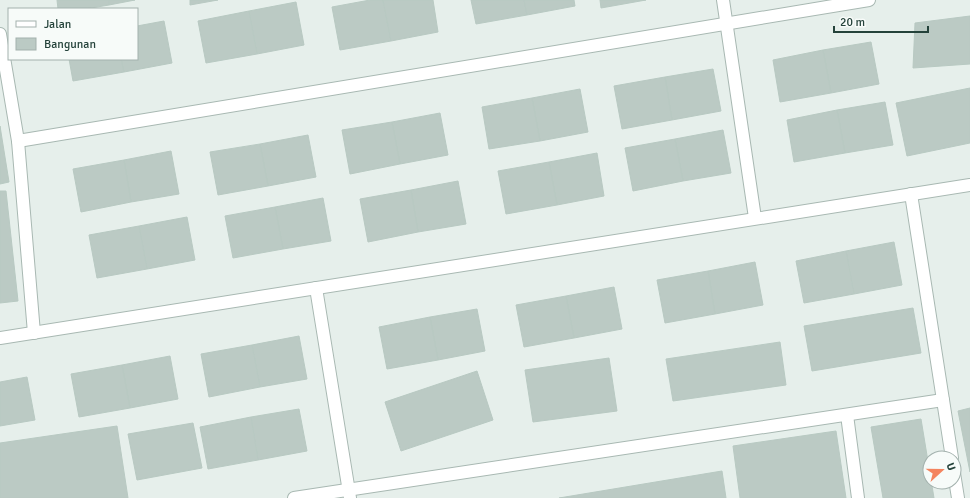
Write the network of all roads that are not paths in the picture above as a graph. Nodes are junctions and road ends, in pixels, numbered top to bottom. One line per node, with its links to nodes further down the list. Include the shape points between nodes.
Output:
1 (723, 0): 3 (street)
2 (869, 0): 3 (street)
3 (726, 23): 5 (street); 8 (street)
4 (0, 34): 5 (street)
5 (18, 141): 10 (street)
6 (970, 184): 7 (street)
7 (911, 194): 8 (street); 12 (street)
8 (755, 218): 9 (street)
9 (316, 288): 10 (street); 15 (street)
10 (34, 333): 11 (street)
11 (0, 338)
12 (943, 400): 13 (street); 14 (street)
13 (847, 415): 15 (street); 17 (street)
14 (951, 450)
15 (349, 494): 16 (street)
16 (294, 498)
17 (858, 498)

